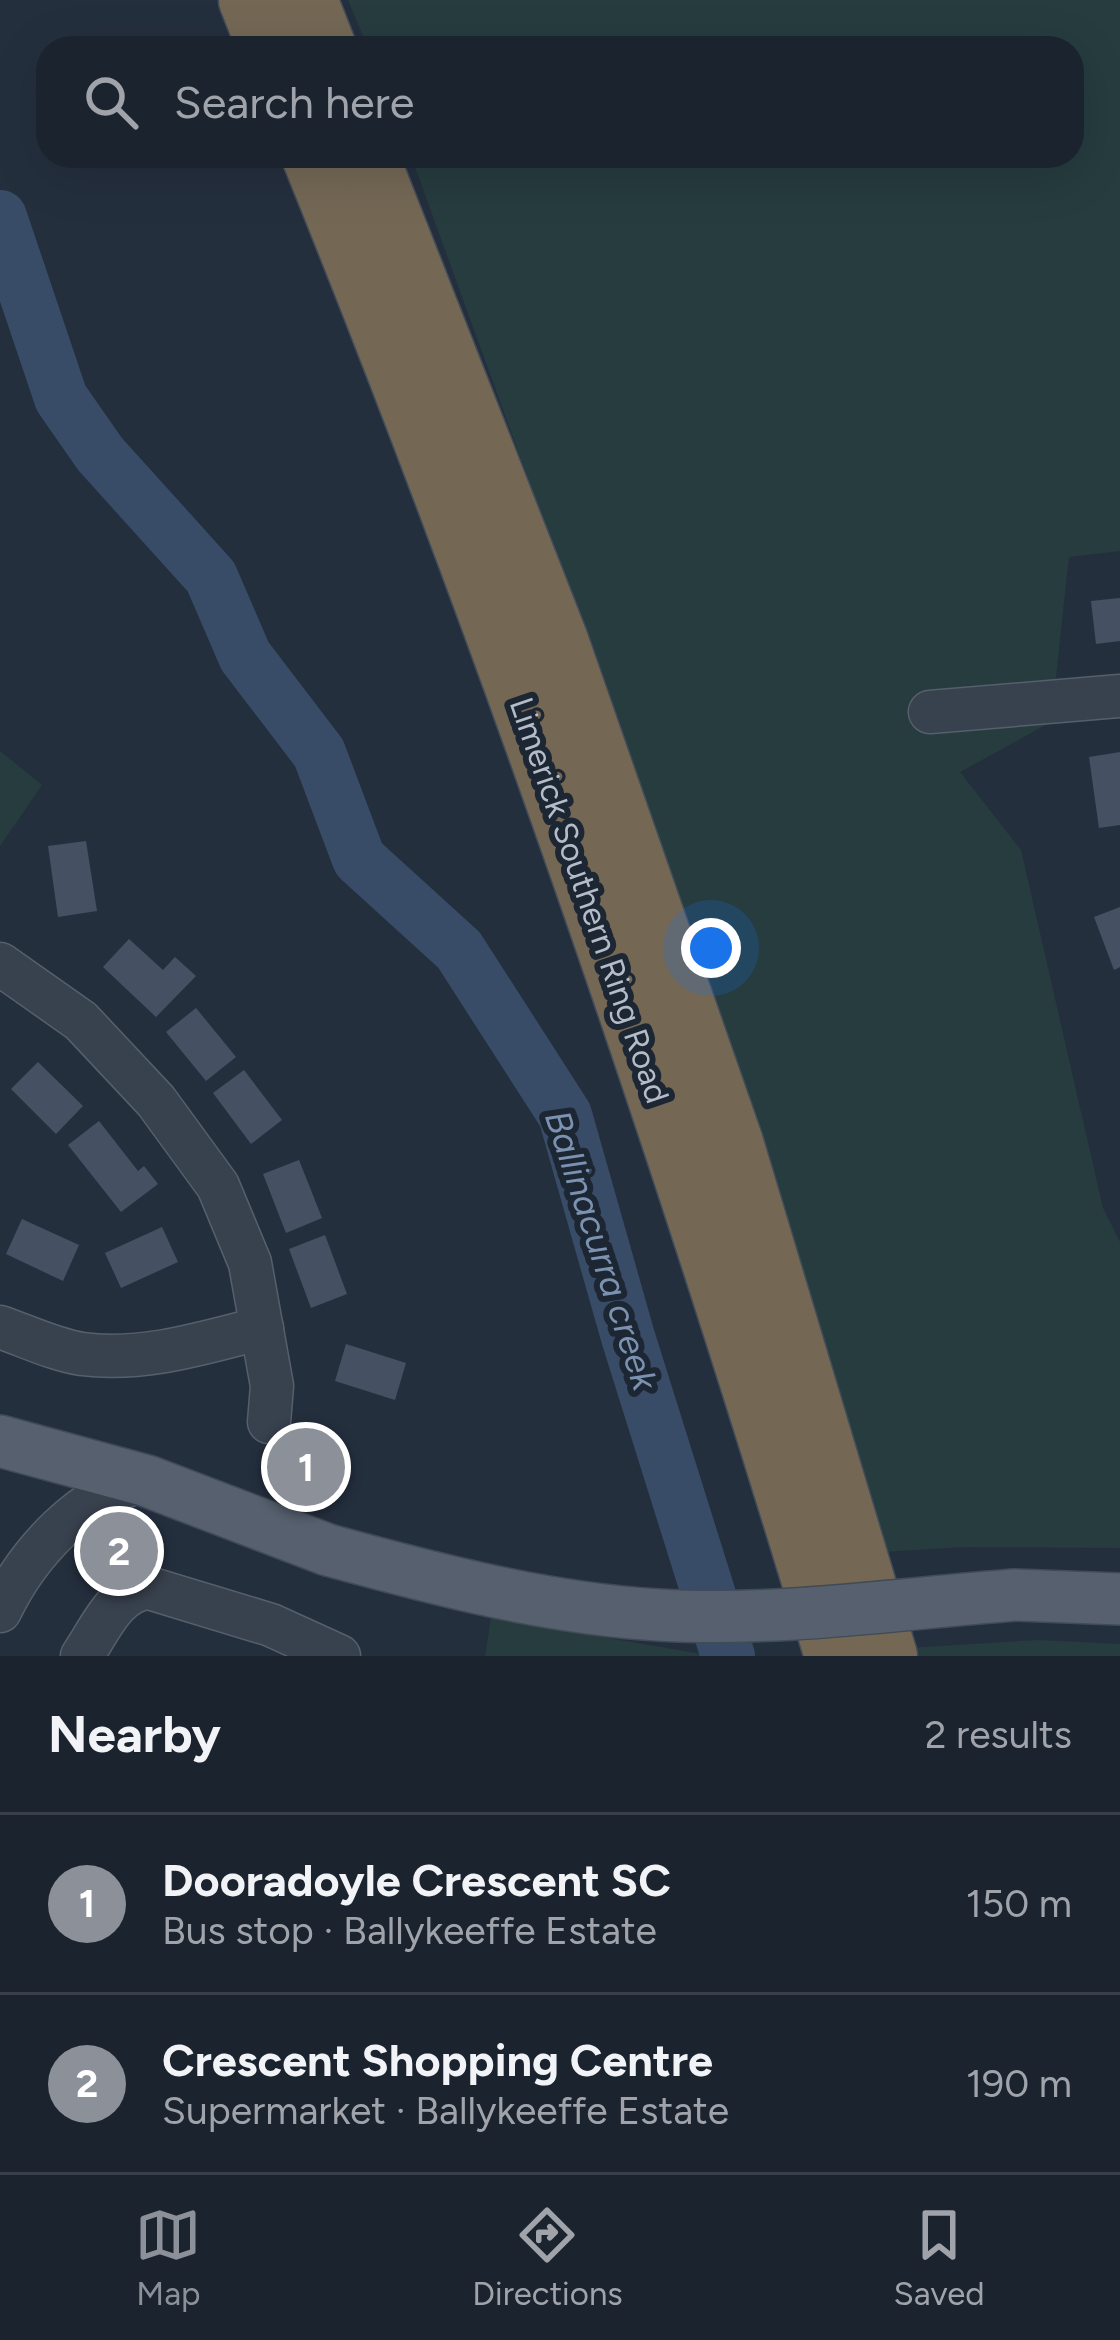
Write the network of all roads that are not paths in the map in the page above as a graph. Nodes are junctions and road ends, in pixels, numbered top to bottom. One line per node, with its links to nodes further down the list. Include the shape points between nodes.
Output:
1 (249, 0): 3 (highway)
2 (307, 0): 4 (highway)
3 (263, 36)
4 (321, 36)
5 (317, 168): 21 (highway, Limerick Southern Ring Road, via 390,347 673,1136)
6 (373, 168): 22 (highway, Limerick Southern Ring Road, via 558,641 718,1099)
7 (1120, 696): 8 (street)
8 (930, 712)
9 (0, 964): 11 (street, via 81,1021 156,1101 218,1186 250,1263)
10 (0, 1327): 11 (street, via 78,1354 128,1356)
11 (262, 1328): 12 (street, via 272,1387)
12 (268, 1422)
13 (0, 1426): 15 (main road)
14 (0, 1441): 15 (main road)
15 (90, 1466): 16 (main road)
16 (147, 1481): 17 (main road, bridge, via 328,1550 511,1597 662,1615 1014,1595); 18 (street, via 115,1491 68,1523 28,1565)
17 (1120, 1599)
18 (0, 1612)
19 (82, 1656): 20 (street, via 122,1598 149,1588 272,1625)
20 (339, 1656)
21 (835, 1656)
22 (887, 1656)

